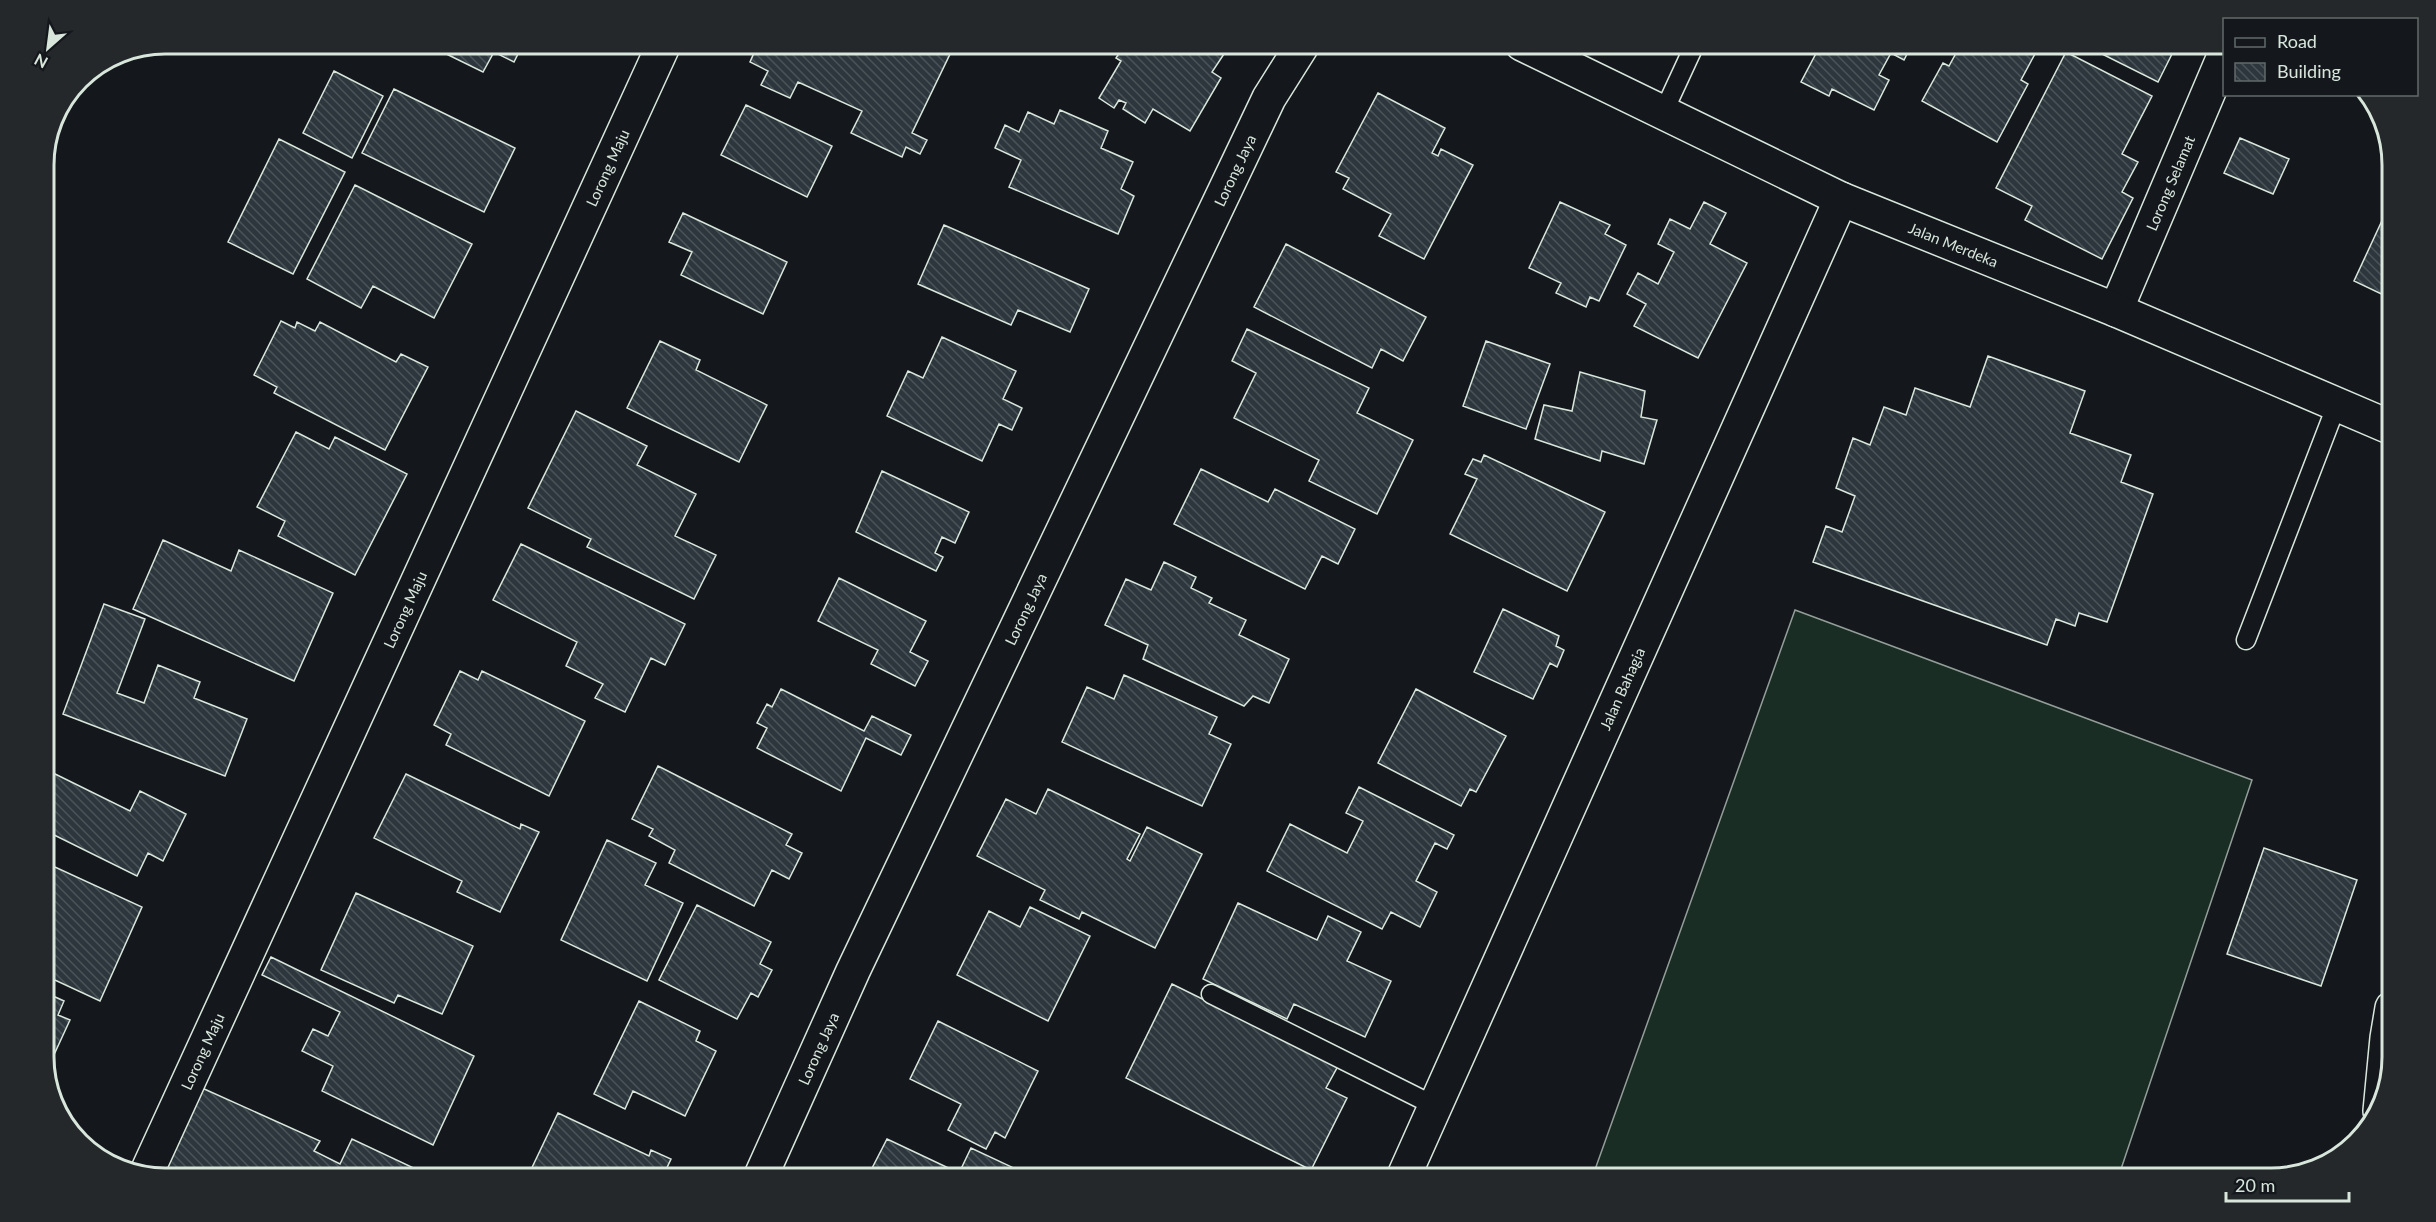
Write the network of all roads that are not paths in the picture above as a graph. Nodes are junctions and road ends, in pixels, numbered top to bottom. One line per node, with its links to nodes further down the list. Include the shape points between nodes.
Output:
1 (659, 54): 14 (street, Lorong Maju)
2 (1297, 54): 15 (street, Lorong Jaya, via 1269,98 853,971)
3 (1543, 54): 6 (street, Jalan Merdeka)
4 (1690, 54): 6 (lane)
5 (2223, 59): 8 (street, Lorong Selamat)
6 (1664, 111): 7 (street, Jalan Merdeka)
7 (1841, 199): 8 (street, Jalan Merdeka); 13 (street, Jalan Bahagia)
8 (2116, 310): 9 (street, Jalan Merdeka)
9 (2337, 404): 10 (street, Jalan Merdeka); 11 (lane)
10 (2382, 424)
11 (2246, 640)
12 (1211, 994): 13 (lane)
13 (1435, 1106): 16 (street, Jalan Bahagia)
14 (149, 1167)
15 (765, 1168)
16 (1408, 1168)

